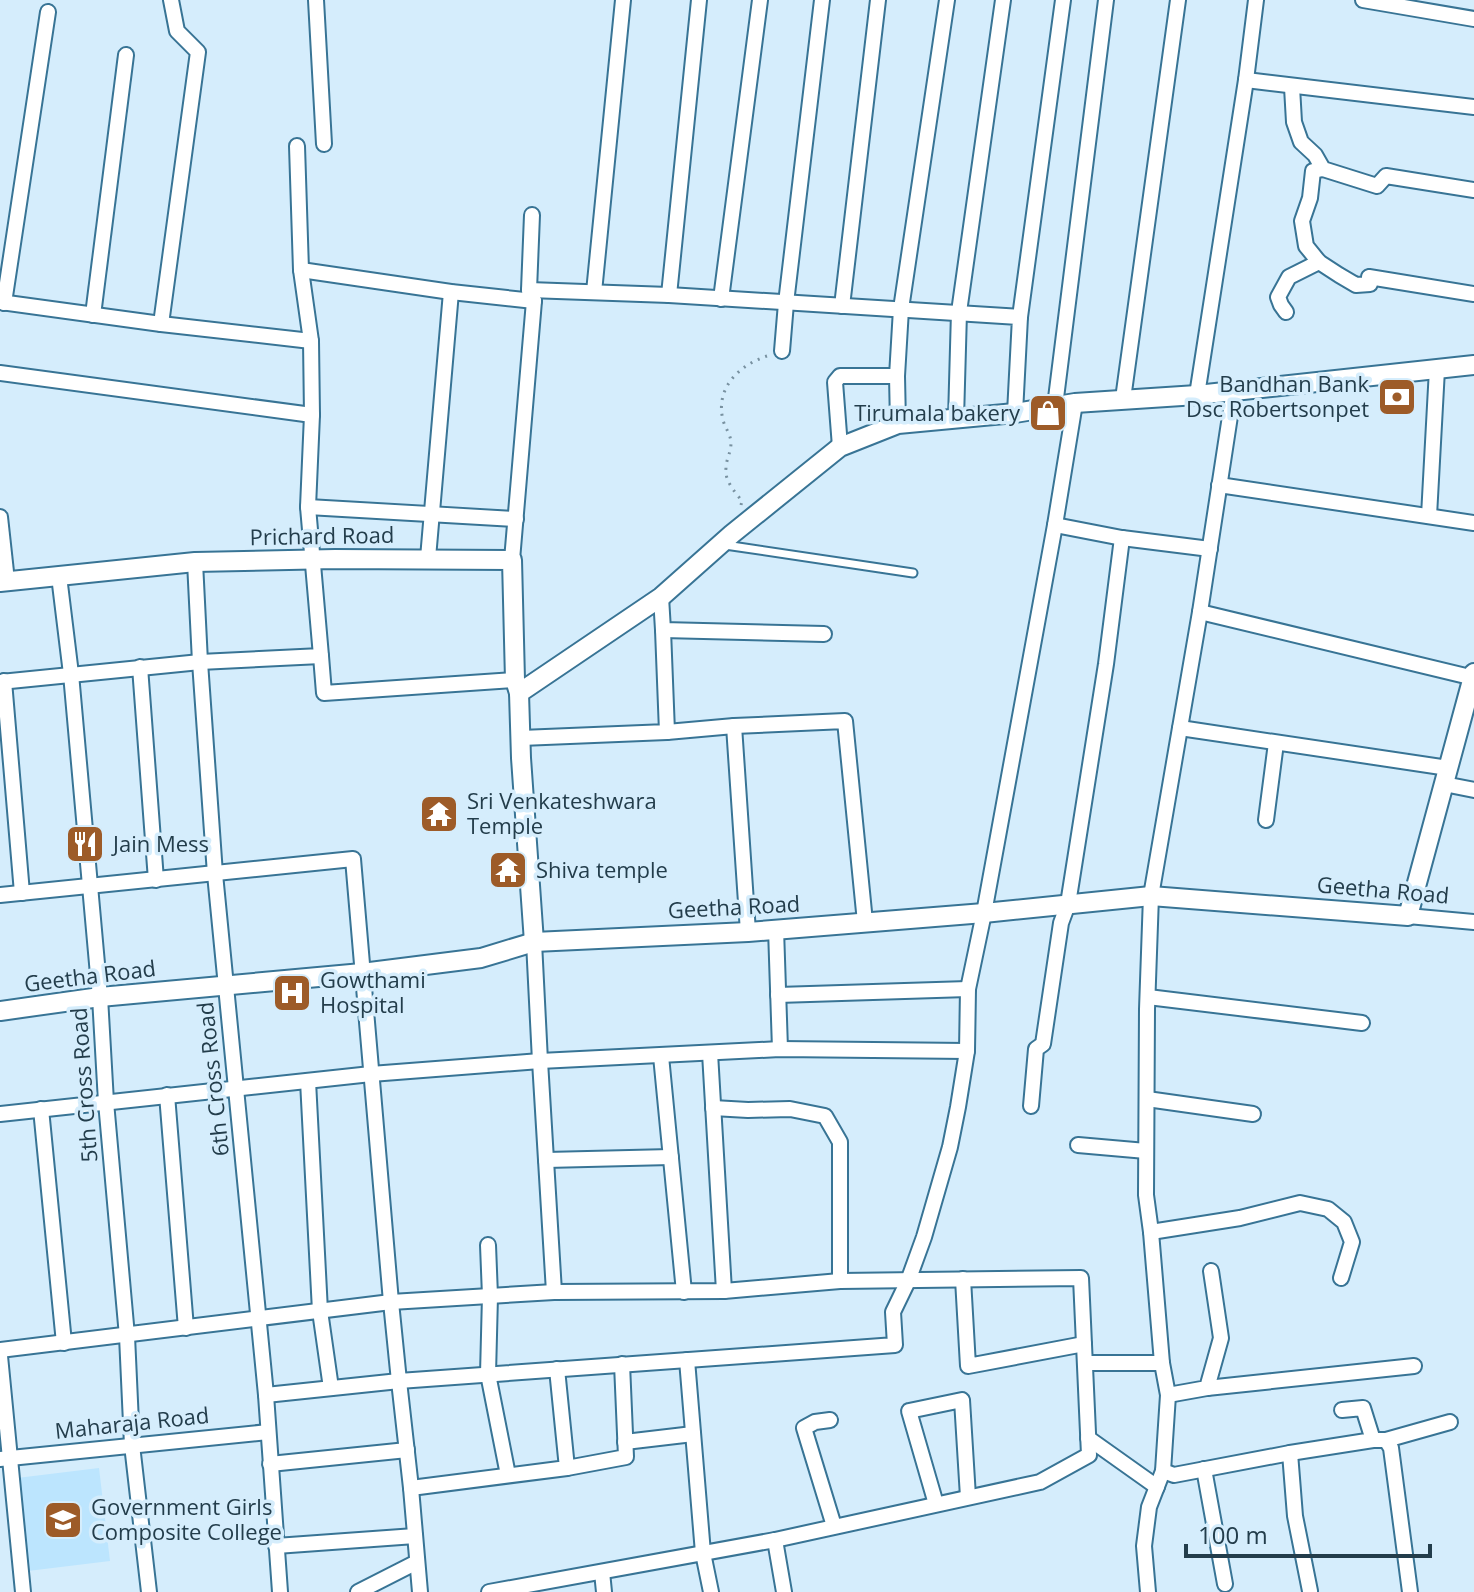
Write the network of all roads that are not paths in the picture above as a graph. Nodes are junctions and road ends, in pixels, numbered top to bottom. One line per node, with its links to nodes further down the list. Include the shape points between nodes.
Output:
1 (171, 0): 42 (street, via 177,31 198,52)
2 (316, 0): 21 (street)
3 (623, 0): 29 (street)
4 (699, 0): 31 (street)
5 (760, 0): 33 (street)
6 (822, 0): 35 (street)
7 (878, 0): 36 (street)
8 (947, 0): 37 (street)
9 (1003, 0): 38 (street)
10 (1063, 0): 41 (street)
11 (1106, 0): 53 (street)
12 (1178, 0): 51 (street)
13 (1256, 0): 18 (street)
14 (1363, 0): 16 (street)
15 (48, 12): 34 (street)
16 (1474, 19)
17 (126, 55): 40 (street)
18 (1246, 80): 19 (street); 50 (street)
19 (1292, 87): 20 (street); 23 (street, via 1301,142)
20 (1474, 107)
21 (324, 144)
22 (297, 146): 27 (street)
23 (1323, 169): 24 (street, via 1377,186 1386,176); 26 (street, via 1313,171 1302,221 1306,246)
24 (1474, 190)
25 (532, 215): 32 (street)
26 (1319, 262): 30 (street, via 1356,285 1370,284 1369,277); 39 (street, via 1289,277 1278,297)
27 (301, 270): 28 (street); 43 (street)
28 (451, 292): 32 (street); 61 (street)
29 (594, 292): 31 (street); 32 (street)
30 (1474, 294)
31 (669, 295): 33 (street)
32 (532, 296): 64 (street)
33 (721, 299): 35 (street)
34 (2, 302): 40 (street)
35 (786, 303): 36 (street); 44 (street)
36 (842, 306): 37 (street)
37 (901, 309): 38 (street); 48 (street)
38 (959, 312): 41 (street); 56 (street)
39 (1286, 312)
40 (93, 315): 42 (street)
41 (1020, 317): 54 (street)
42 (161, 324): 43 (street)
43 (311, 341): 55 (street)
44 (782, 351)
45 (1474, 365): 46 (street)
46 (1437, 369): 49 (street); 62 (street)
47 (0, 373): 55 (street)
48 (897, 376): 57 (street); 58 (street, via 840,376 835,382)
49 (1234, 390): 50 (street); 59 (street)
50 (1197, 395): 51 (street)
51 (1123, 399): 52 (street)
52 (1075, 403): 53 (street); 66 (street)
53 (1055, 406): 54 (street)
54 (1015, 413): 56 (street)
55 (312, 415): 60 (street)
56 (956, 419): 57 (street)
57 (898, 424): 58 (street)
58 (840, 447): 68 (street)
59 (1219, 485): 62 (street); 69 (street)
60 (308, 507): 61 (street); 71 (street)
61 (432, 515): 64 (street); 70 (street)
62 (1429, 516): 65 (street)
63 (0, 517): 76 (street)
64 (516, 519): 72 (street)
65 (1474, 523)
66 (1055, 525): 67 (street); 103 (street)
67 (1122, 538): 69 (street); 102 (street)
68 (721, 544): 74 (lane); 77 (street)
69 (1210, 549): 78 (street)
70 (428, 558): 71 (street, Prichard Road); 72 (street, Prichard Road)
71 (312, 559): 73 (street, Prichard Road); 81 (street)
72 (512, 560): 87 (street)
73 (195, 562): 75 (street, Prichard Road); 82 (street, 6th Cross Road)
74 (913, 573)
75 (59, 576): 76 (street, Prichard Road); 84 (street, 5th Cross Road)
76 (4, 582)
77 (661, 597): 79 (street); 87 (street)
78 (1200, 612): 85 (street); 89 (street)
79 (663, 630): 80 (street); 90 (street)
80 (824, 634)
81 (321, 656): 82 (street); 87 (street, via 324,693)
82 (200, 662): 83 (street); 96 (street, 6th Cross Road)
83 (140, 667): 84 (street); 97 (street)
84 (71, 674): 86 (street); 98 (street, 5th Cross Road)
85 (1474, 676): 93 (street)
86 (2, 681): 99 (street)
87 (517, 687): 91 (street)
88 (734, 726): 90 (street); 105 (street, via 845,721); 108 (street)
89 (1180, 728): 92 (street); 101 (street)
90 (667, 732): 91 (street)
91 (521, 738): 109 (street)
92 (1276, 743): 93 (street); 95 (street)
93 (1446, 776): 94 (street); 104 (street)
94 (1474, 790)
95 (1266, 820)
96 (215, 874): 97 (street); 110 (street, via 353,859); 111 (street, 6th Cross Road)
97 (156, 880): 98 (street)
98 (89, 887): 99 (street); 114 (street, 5th Cross Road)
99 (22, 893): 100 (street)
100 (0, 895)
101 (1151, 896): 102 (street, Geetha Road); 104 (street, Geetha Road); 115 (street)
102 (1068, 904): 103 (street, Geetha Road); 129 (street, via 1043,1044 1036,1049)
103 (984, 913): 105 (street, Geetha Road); 112 (street)
104 (1408, 916): 106 (street, Geetha Road)
105 (865, 922): 107 (street, Geetha Road)
106 (1474, 922)
107 (776, 929): 108 (street, Geetha Road); 113 (street)
108 (748, 932): 109 (street, Geetha Road)
109 (534, 942): 110 (street, Geetha Road, via 481,958); 122 (street)
110 (362, 973): 111 (street, Geetha Road); 123 (street)
111 (226, 986): 114 (street, Geetha Road); 125 (street, 6th Cross Road)
112 (968, 989): 113 (street); 119 (street)
113 (778, 995): 118 (street)
114 (100, 997): 116 (street, Geetha Road); 128 (street, 5th Cross Road)
115 (1148, 997): 117 (street); 127 (street)
116 (0, 1011)
117 (1362, 1023)
118 (780, 1049): 119 (street); 120 (street)
119 (967, 1051): 144 (street, via 950,1147)
120 (710, 1053): 121 (street); 130 (street)
121 (661, 1056): 122 (street); 136 (street)
122 (540, 1061): 123 (street); 137 (street)
123 (371, 1074): 124 (street); 149 (street)
124 (308, 1081): 125 (street); 150 (street)
125 (235, 1088): 126 (street); 151 (street, 6th Cross Road)
126 (167, 1095): 128 (street); 152 (street)
127 (1147, 1099): 133 (street); 135 (street)
128 (106, 1102): 131 (street); 153 (street, 5th Cross Road)
129 (1031, 1106)
130 (713, 1108): 143 (street, via 790,1109 825,1116 840,1142); 145 (street)
131 (41, 1109): 132 (street); 154 (street)
132 (0, 1114)
133 (1253, 1114)
134 (1078, 1145): 135 (street)
135 (1146, 1151): 138 (street)
136 (671, 1157): 137 (street); 147 (street)
137 (546, 1160): 146 (street)
138 (1151, 1232): 141 (street, via 1300,1203 1328,1209 1344,1222 1352,1242); 159 (street)
139 (488, 1245): 148 (street)
140 (1211, 1271): 166 (street, via 1221,1338)
141 (1341, 1278)
142 (963, 1279): 144 (street); 155 (street, via 1081,1278); 155 (street, via 968,1366)
143 (840, 1281): 144 (street); 145 (street)
144 (908, 1281): 157 (street, via 893,1312 895,1345)
145 (724, 1291): 147 (street)
146 (554, 1292): 147 (street); 148 (street)
147 (684, 1292)
148 (490, 1296): 149 (street); 163 (street)
149 (391, 1302): 150 (street); 164 (street)
150 (320, 1311): 151 (street); 165 (street)
151 (258, 1319): 152 (street); 167 (street, 6th Cross Road)
152 (186, 1328): 153 (street)
153 (127, 1336): 154 (street); 177 (street, 5th Cross Road)
154 (64, 1343): 156 (street)
155 (1084, 1344): 158 (street)
156 (0, 1353): 180 (street)
157 (687, 1360): 160 (street); 173 (street)
158 (1085, 1363): 159 (street); 174 (street)
159 (1162, 1363): 168 (street)
160 (622, 1364): 162 (street); 176 (street)
161 (1414, 1366): 166 (street)
162 (557, 1369): 163 (street); 182 (street)
163 (488, 1374): 164 (street); 185 (street)
164 (399, 1381): 165 (street); 178 (street)
165 (331, 1388): 167 (street)
166 (1207, 1388): 168 (street)
167 (266, 1395): 172 (street, 6th Cross Road)
168 (1168, 1395): 184 (street)
169 (1342, 1410): 175 (street, via 1363,1408)
170 (830, 1420): 190 (street, via 804,1428)
171 (1450, 1422): 175 (street)
172 (268, 1432): 177 (street, Maharaja Road); 181 (street, 6th Cross Road)
173 (693, 1434): 176 (street); 194 (street)
174 (1088, 1438): 186 (street); 188 (street, via 1089,1455 1040,1482)
175 (1380, 1440): 179 (street); 210 (street, via 1391,1448)
176 (625, 1442): 182 (street, via 626,1457)
177 (132, 1445): 180 (street, Maharaja Road); 201 (street, 5th Cross Road)
178 (407, 1450): 181 (street); 187 (street)
179 (1290, 1453): 183 (street); 199 (street, via 1295,1516)
180 (5, 1458): 200 (street)
181 (270, 1464): 193 (street, 6th Cross Road)
182 (567, 1468): 185 (street)
183 (1204, 1469): 184 (street, via 1174,1475); 197 (street)
184 (1163, 1471): 186 (street)
185 (508, 1475): 187 (street)
186 (1157, 1487): 209 (street, via 1144,1546)
187 (411, 1488): 191 (street)
188 (968, 1497): 189 (street); 189 (street, via 962,1400 909,1411)
189 (936, 1504): 190 (street)
190 (834, 1526): 192 (street)
191 (415, 1536): 193 (street); 195 (street)
192 (775, 1540): 194 (street); 208 (street)
193 (276, 1546): 202 (street, 6th Cross Road)
194 (703, 1553): 196 (street); 207 (street)
195 (417, 1562): 203 (street); 204 (street)
196 (602, 1572): 198 (street); 206 (street)
197 (1225, 1584)
198 (532, 1588): 205 (street)
199 (1310, 1591)
200 (23, 1592)
201 (149, 1592)
202 (280, 1592)
203 (358, 1592)
204 (420, 1592)
205 (489, 1592)
206 (604, 1592)
207 (711, 1592)
208 (784, 1592)
209 (1148, 1592)
210 (1410, 1592)

